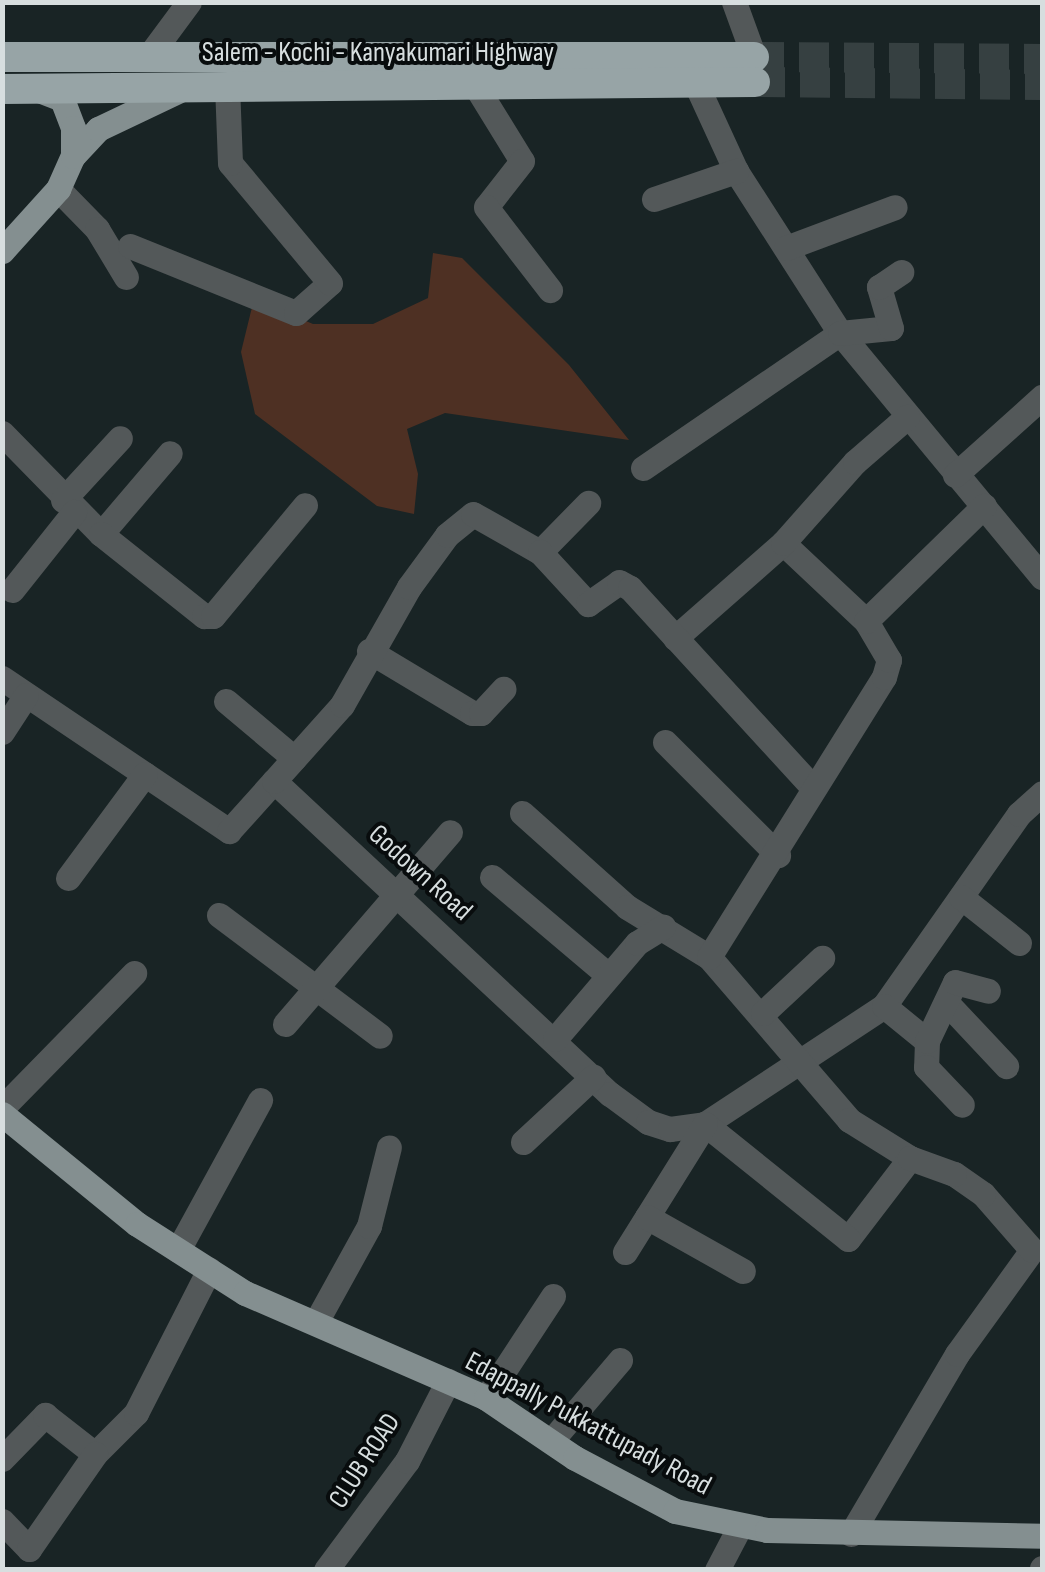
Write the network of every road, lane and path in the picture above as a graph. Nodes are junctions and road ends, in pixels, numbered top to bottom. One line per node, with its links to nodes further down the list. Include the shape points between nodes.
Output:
1 (189, 2): 4 (street)
2 (734, 2): 5 (street)
3 (7, 50): 4 (highway, Salem - Kochi - Kanyakumari Highway)
4 (149, 56): 5 (highway, Salem - Kochi - Kanyakumari Highway)
5 (754, 70): 6 (highway, Salem - Kochi - Kanyakumari Highway)
6 (696, 84): 7 (highway, Salem - Kochi - Kanyakumari Highway); 12 (street)
7 (474, 85): 8 (highway, Salem - Kochi - Kanyakumari Highway); 21 (street, via 522,161 486,207)
8 (220, 86): 10 (highway, Salem - Kochi - Kanyakumari Highway); 11 (main road, via 182,89 117,118); 16 (street, via 230,162 330,283 296,313)
9 (2, 89): 10 (highway, Salem - Kochi - Kanyakumari Highway)
10 (39, 90): 11 (main road, via 62,99 73,128)
11 (73, 156): 13 (main road)
12 (736, 171): 14 (street); 17 (street)
13 (58, 188): 18 (main road); 20 (street, via 96,228)
14 (654, 198)
15 (895, 207): 17 (street)
16 (130, 246)
17 (786, 248): 22 (street)
18 (2, 250)
19 (901, 272): 22 (street, via 879,287 892,328)
20 (126, 277)
21 (550, 290)
22 (840, 333): 24 (street); 28 (street)
23 (1042, 397): 29 (street)
24 (907, 418): 29 (street); 35 (street, via 856,462)
25 (2, 434): 32 (street)
26 (120, 438): 32 (street)
27 (170, 453): 34 (street)
28 (643, 468)
29 (955, 475): 33 (street)
30 (588, 503): 36 (street)
31 (305, 504): 34 (street, via 213,616 204,616)
32 (68, 506): 34 (street); 38 (street)
33 (984, 506): 37 (street); 39 (street)
34 (101, 534)
35 (783, 544): 39 (street); 40 (street)
36 (540, 552): 40 (street, via 588,604 619,582); 41 (street, via 484,517 463,519)
37 (1038, 562)
38 (12, 590)
39 (866, 621): 51 (street, via 889,660)
40 (675, 638): 51 (street)
41 (369, 650): 43 (street, via 472,713 481,713); 48 (street, via 342,705)
42 (2, 678): 44 (street)
43 (502, 689)
44 (26, 695): 46 (street); 49 (street)
45 (226, 700): 48 (street)
46 (2, 732)
47 (665, 742): 55 (street)
48 (294, 758): 50 (street)
49 (145, 774): 50 (street, via 229,831); 57 (street)
50 (274, 782): 58 (street, Godown Road)
51 (813, 788): 55 (street)
52 (1042, 793): 59 (street)
53 (522, 813): 61 (street, via 592,879)
54 (450, 832): 58 (street)
55 (778, 855): 63 (street)
56 (492, 877): 66 (street)
57 (68, 878)
58 (392, 894): 67 (street); 74 (street, Godown Road)
59 (961, 897): 62 (street); 70 (street)
60 (219, 915): 67 (street)
61 (663, 927): 63 (street); 66 (street, via 637,943)
62 (1019, 943)
63 (709, 957): 71 (street)
64 (822, 958): 71 (street)
65 (134, 972): 81 (street)
66 (608, 975): 74 (street)
67 (320, 988): 72 (street); 73 (street)
68 (988, 991): 69 (street, via 955,982)
69 (946, 1002): 75 (street); 77 (street)
70 (884, 1006): 75 (street); 76 (street)
71 (763, 1013): 76 (street)
72 (285, 1024)
73 (380, 1036)
74 (555, 1040): 78 (street, Godown Road)
75 (927, 1041): 80 (street, via 926,1067)
76 (801, 1064): 82 (street); 85 (street, via 849,1120)
77 (1006, 1066)
78 (593, 1078): 82 (street, Godown Road, via 648,1122 670,1129); 83 (street)
79 (260, 1100): 87 (street)
80 (962, 1106)
81 (2, 1111): 87 (main road, Edappally Pukkattupady Road, via 69,1172)
82 (704, 1124): 85 (street, via 848,1240); 86 (street)
83 (523, 1142)
84 (389, 1146): 92 (street, via 369,1226)
85 (910, 1158): 101 (street, via 954,1174 983,1194 1032,1250 957,1354)
86 (647, 1217): 88 (street); 90 (street)
87 (178, 1250): 89 (main road, Edappally Pukkattupady Road)
88 (625, 1252)
89 (209, 1270): 92 (main road, Edappally Pukkattupady Road, via 272,1308); 97 (street, via 136,1413)
90 (744, 1271)
91 (554, 1296): 95 (street)
92 (316, 1322): 94 (main road, Edappally Pukkattupady Road, via 376,1355)
93 (620, 1360): 96 (street)
94 (448, 1381): 95 (main road, Edappally Pukkattupady Road); 103 (street, CLUB ROAD)
95 (486, 1398): 96 (main road, Edappally Pukkattupady Road)
96 (552, 1440): 100 (main road, Edappally Pukkattupady Road, via 674,1510)
97 (95, 1454): 98 (street, via 45,1414); 99 (street, via 29,1548)
98 (2, 1459)
99 (2, 1522)
100 (739, 1528): 101 (main road, Edappally Pukkattupady Road); 104 (street)
101 (852, 1534): 102 (main road, Edappally Pukkattupady Road)
102 (1042, 1536)
103 (339, 1565)
104 (717, 1570)

